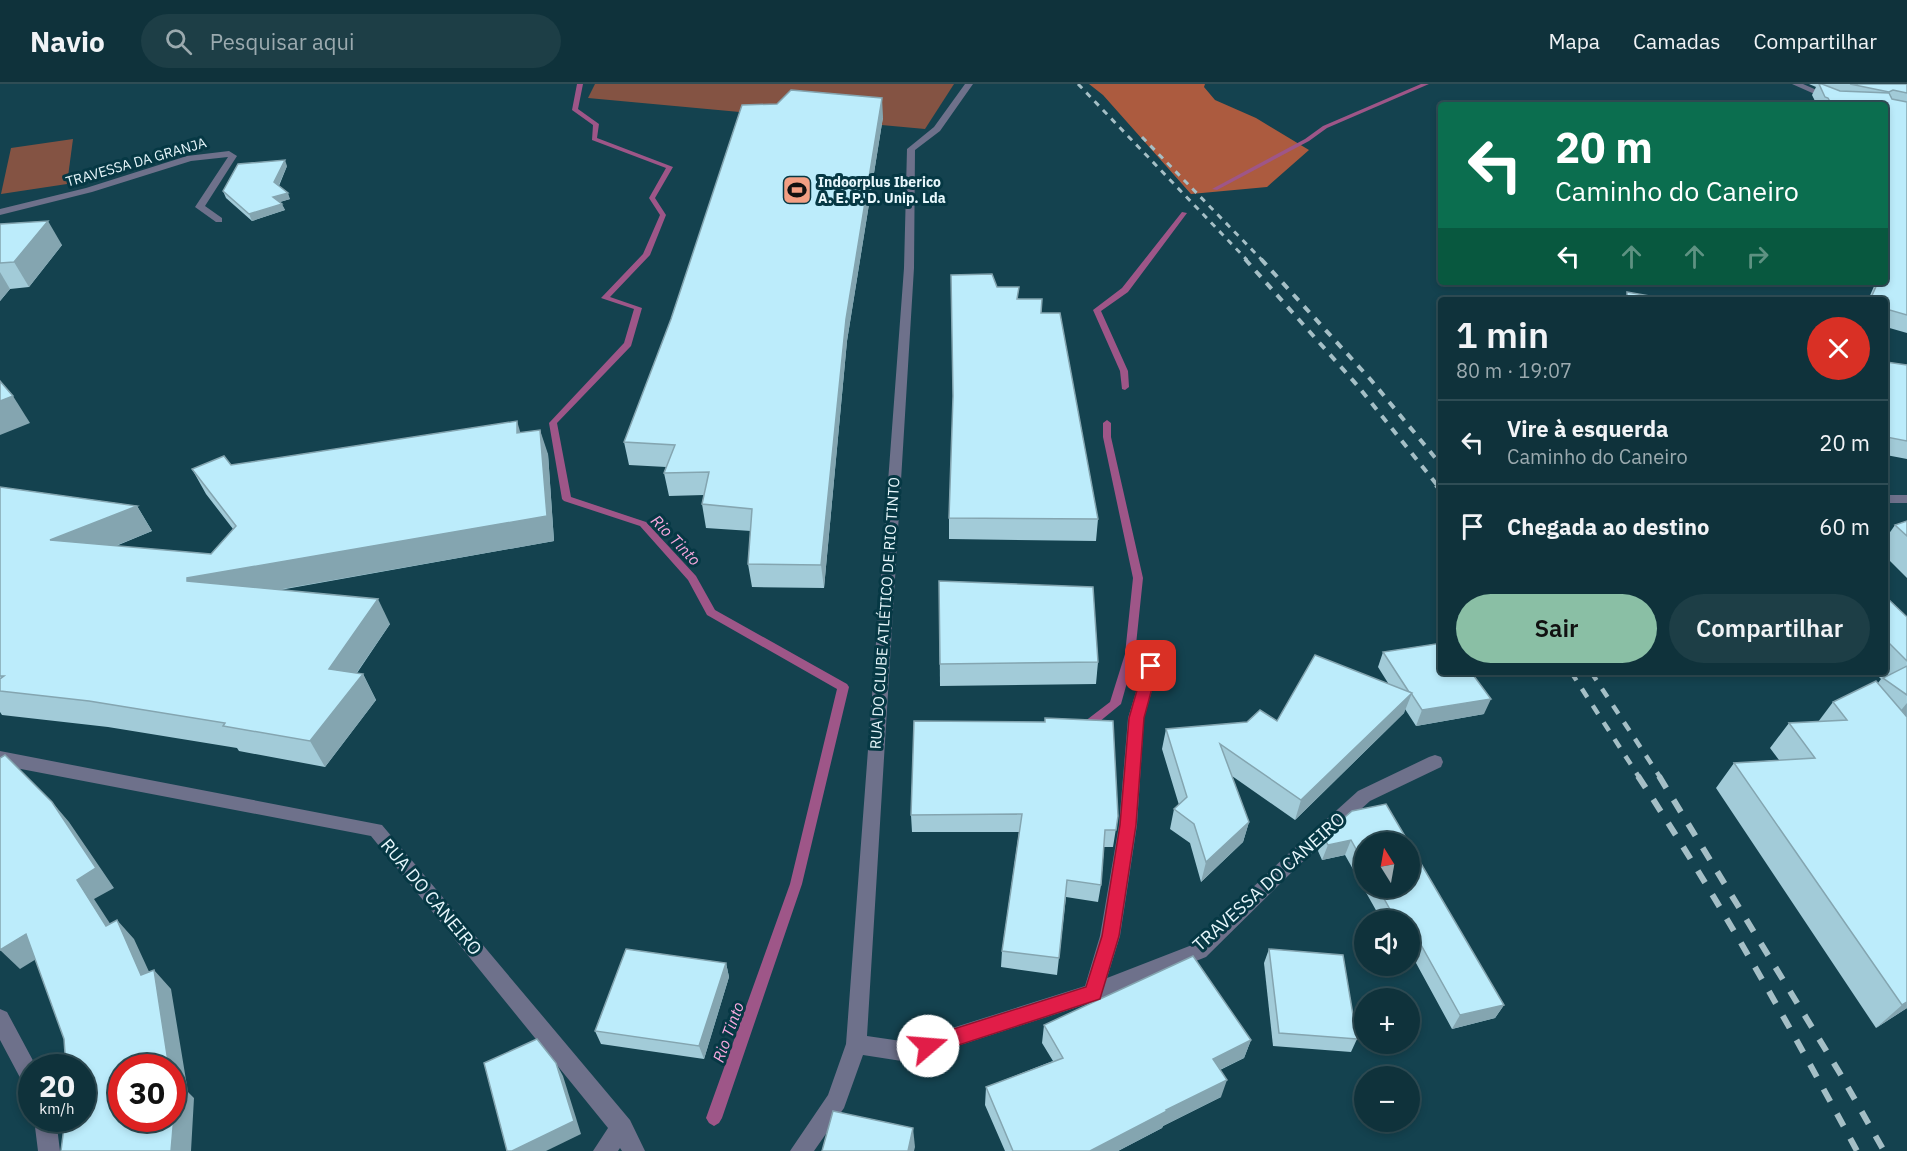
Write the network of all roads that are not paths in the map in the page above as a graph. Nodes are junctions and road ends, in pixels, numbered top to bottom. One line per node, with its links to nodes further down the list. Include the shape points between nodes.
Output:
1 (969, 84): 13 (street, RUA DO CLUBE ATLÉTICO DE RIO TINTO, via 937,129 911,149 909,268)
2 (1796, 84): 3 (street)
3 (1845, 100)
4 (0, 212): 5 (street, TRAVESSA DA GRANJA, via 82,192 190,158 229,154 233,156 200,207)
5 (219, 220)
6 (1888, 499): 7 (street)
7 (1907, 499)
8 (1151, 666): 11 (street, via 1136,718 1128,825 1110,936)
9 (0, 758): 15 (street, RUA DO CANEIRO, via 376,830)
10 (1435, 762): 11 (street, TRAVESSA DO CANEIRO, via 1364,796 1199,951)
11 (1093, 993): 13 (street, TRAVESSA DO CANEIRO, via 908,1052)
12 (0, 1019): 14 (street)
13 (856, 1044): 20 (street, RUA DO CLUBE ATLÉTICO DE RIO TINTO, via 836,1101)
14 (18, 1054)
15 (622, 1128): 18 (street); 19 (street, RUA DO CANEIRO)
16 (47, 1132): 17 (street)
17 (49, 1151)
18 (604, 1151)
19 (634, 1151)
20 (801, 1151)

